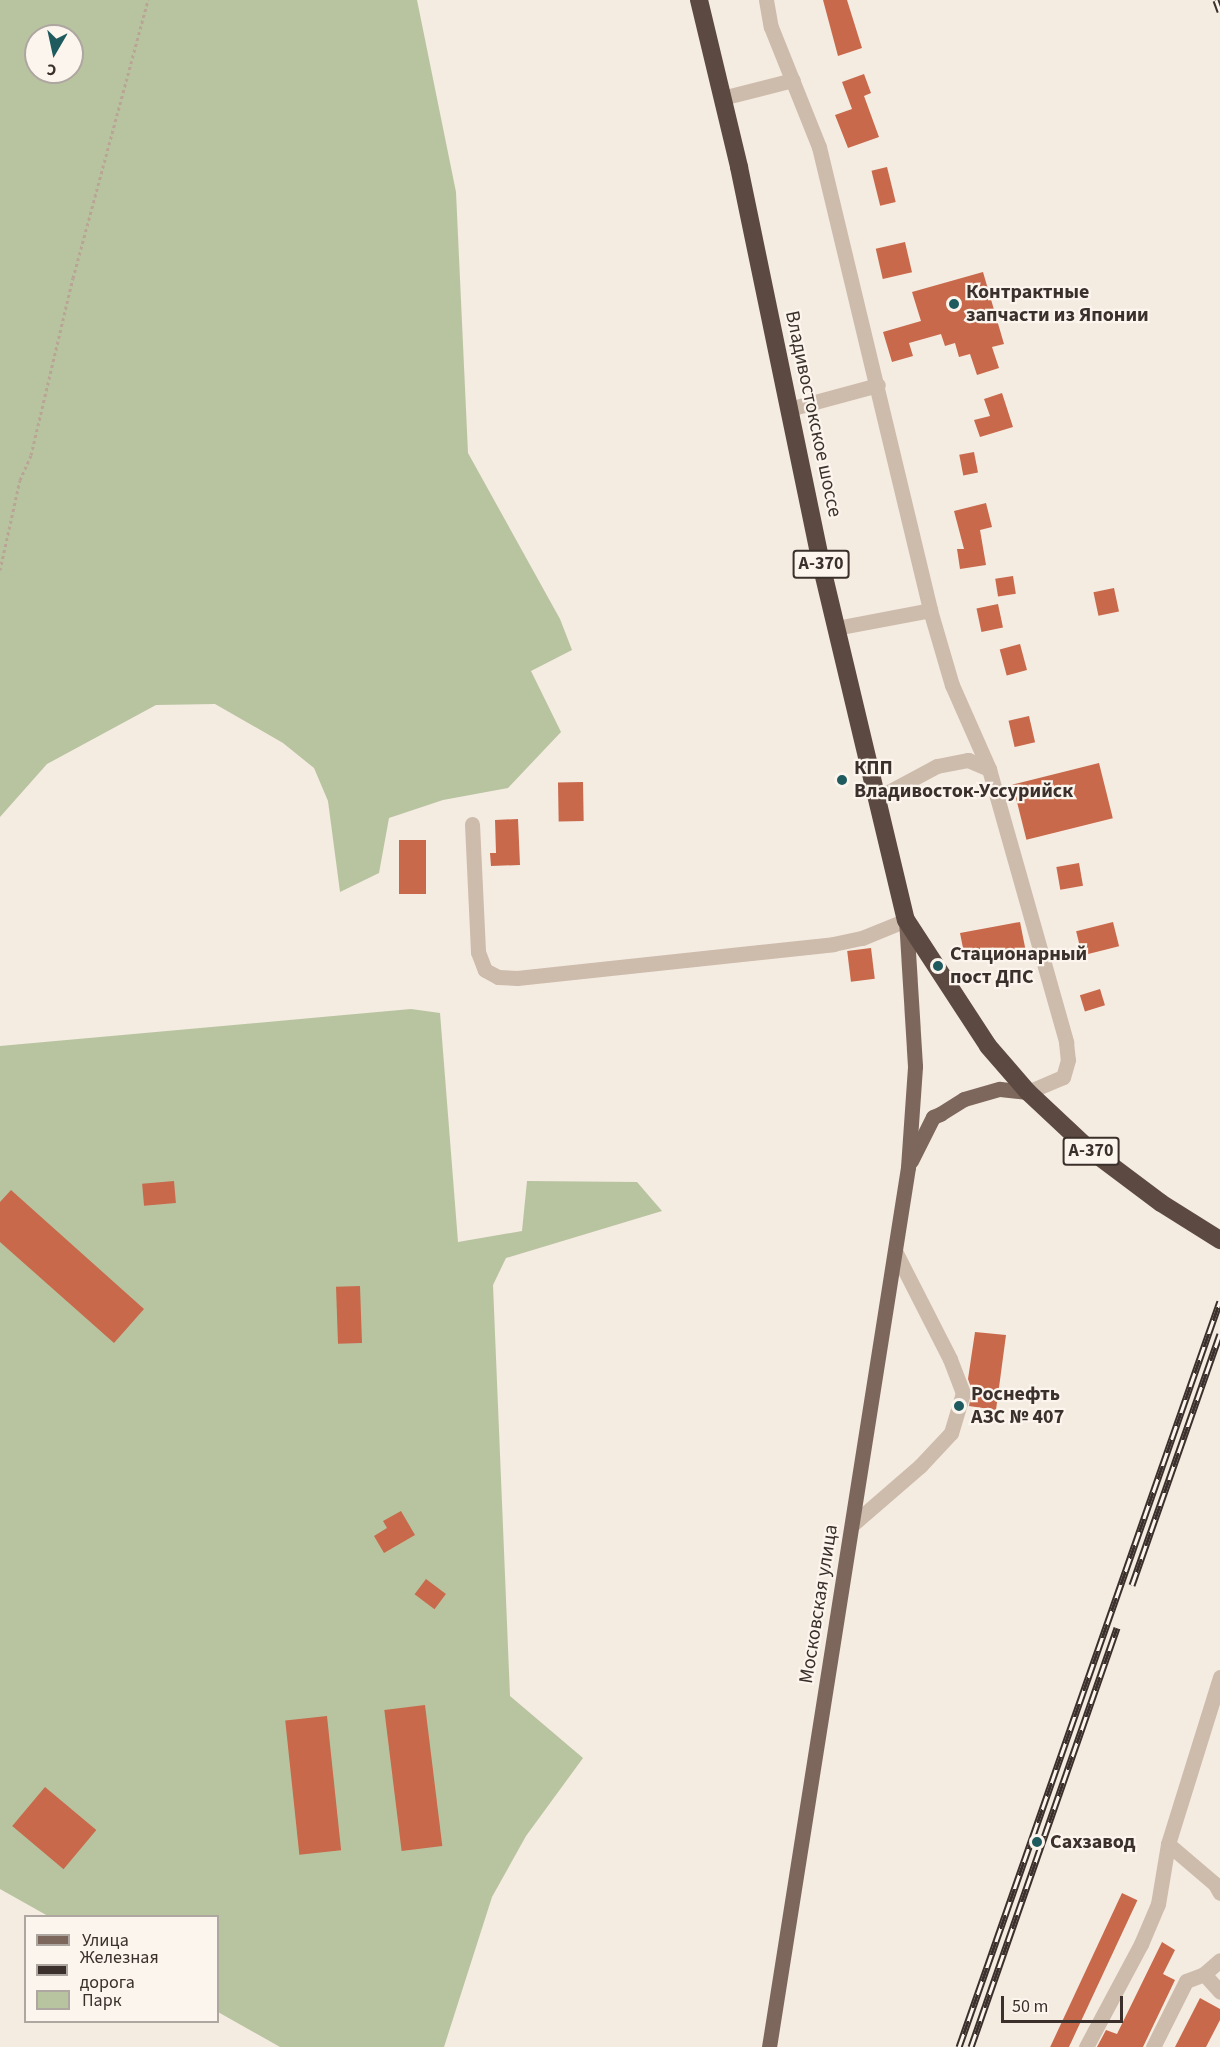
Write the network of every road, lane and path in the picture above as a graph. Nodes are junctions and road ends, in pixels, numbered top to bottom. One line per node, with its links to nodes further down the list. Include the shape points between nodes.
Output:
1 (148, 0): 8 (path, via 73,278 31,455 20,480)
2 (699, 0): 5 (highway, Владивостокское шоссе / А-370)
3 (766, 0): 4 (street, via 771,27)
4 (793, 80): 5 (street); 6 (street, via 819,147)
5 (722, 98): 7 (highway, Владивостокское шоссе / А-370)
6 (878, 386): 7 (street); 9 (street)
7 (789, 409): 10 (highway, Владивостокское шоссе / А-370)
8 (0, 570)
9 (930, 610): 10 (street); 11 (street, via 952,685)
10 (836, 628): 12 (highway, Владивостокское шоссе / А-370)
11 (988, 769): 12 (street, via 968,760 937,766); 15 (street, via 1066,1042 1068,1060 1063,1077)
12 (877, 798): 14 (highway, Владивостокское шоссе / А-370)
13 (472, 824): 14 (street, via 478,951 485,969 498,977 833,944 862,938)
14 (906, 920): 15 (highway, Владивостокское шоссе / А-370, via 988,1046); 16 (main road, Московская улица, via 915,1066)
15 (1028, 1092): 16 (main road, Московская улица, via 1000,1089 964,1099 933,1118); 17 (highway, Владивостокское шоссе / А-370, via 1089,1149 1161,1203)
16 (908, 1167): 18 (main road, Московская улица)
17 (1220, 1240)
18 (895, 1251): 19 (main road, Московская улица); 19 (street, via 950,1359 963,1394 951,1433 920,1466)
19 (853, 1524): 26 (main road, Московская улица)
20 (1220, 1677): 21 (street)
21 (1168, 1844): 22 (street); 27 (street, via 1158,1904)
22 (1218, 1885)
23 (1220, 1960): 24 (street)
24 (1204, 1974): 25 (street); 28 (street, via 1186,1981)
25 (1220, 1992)
26 (769, 2047)
27 (1086, 2047)
28 (1153, 2047)

